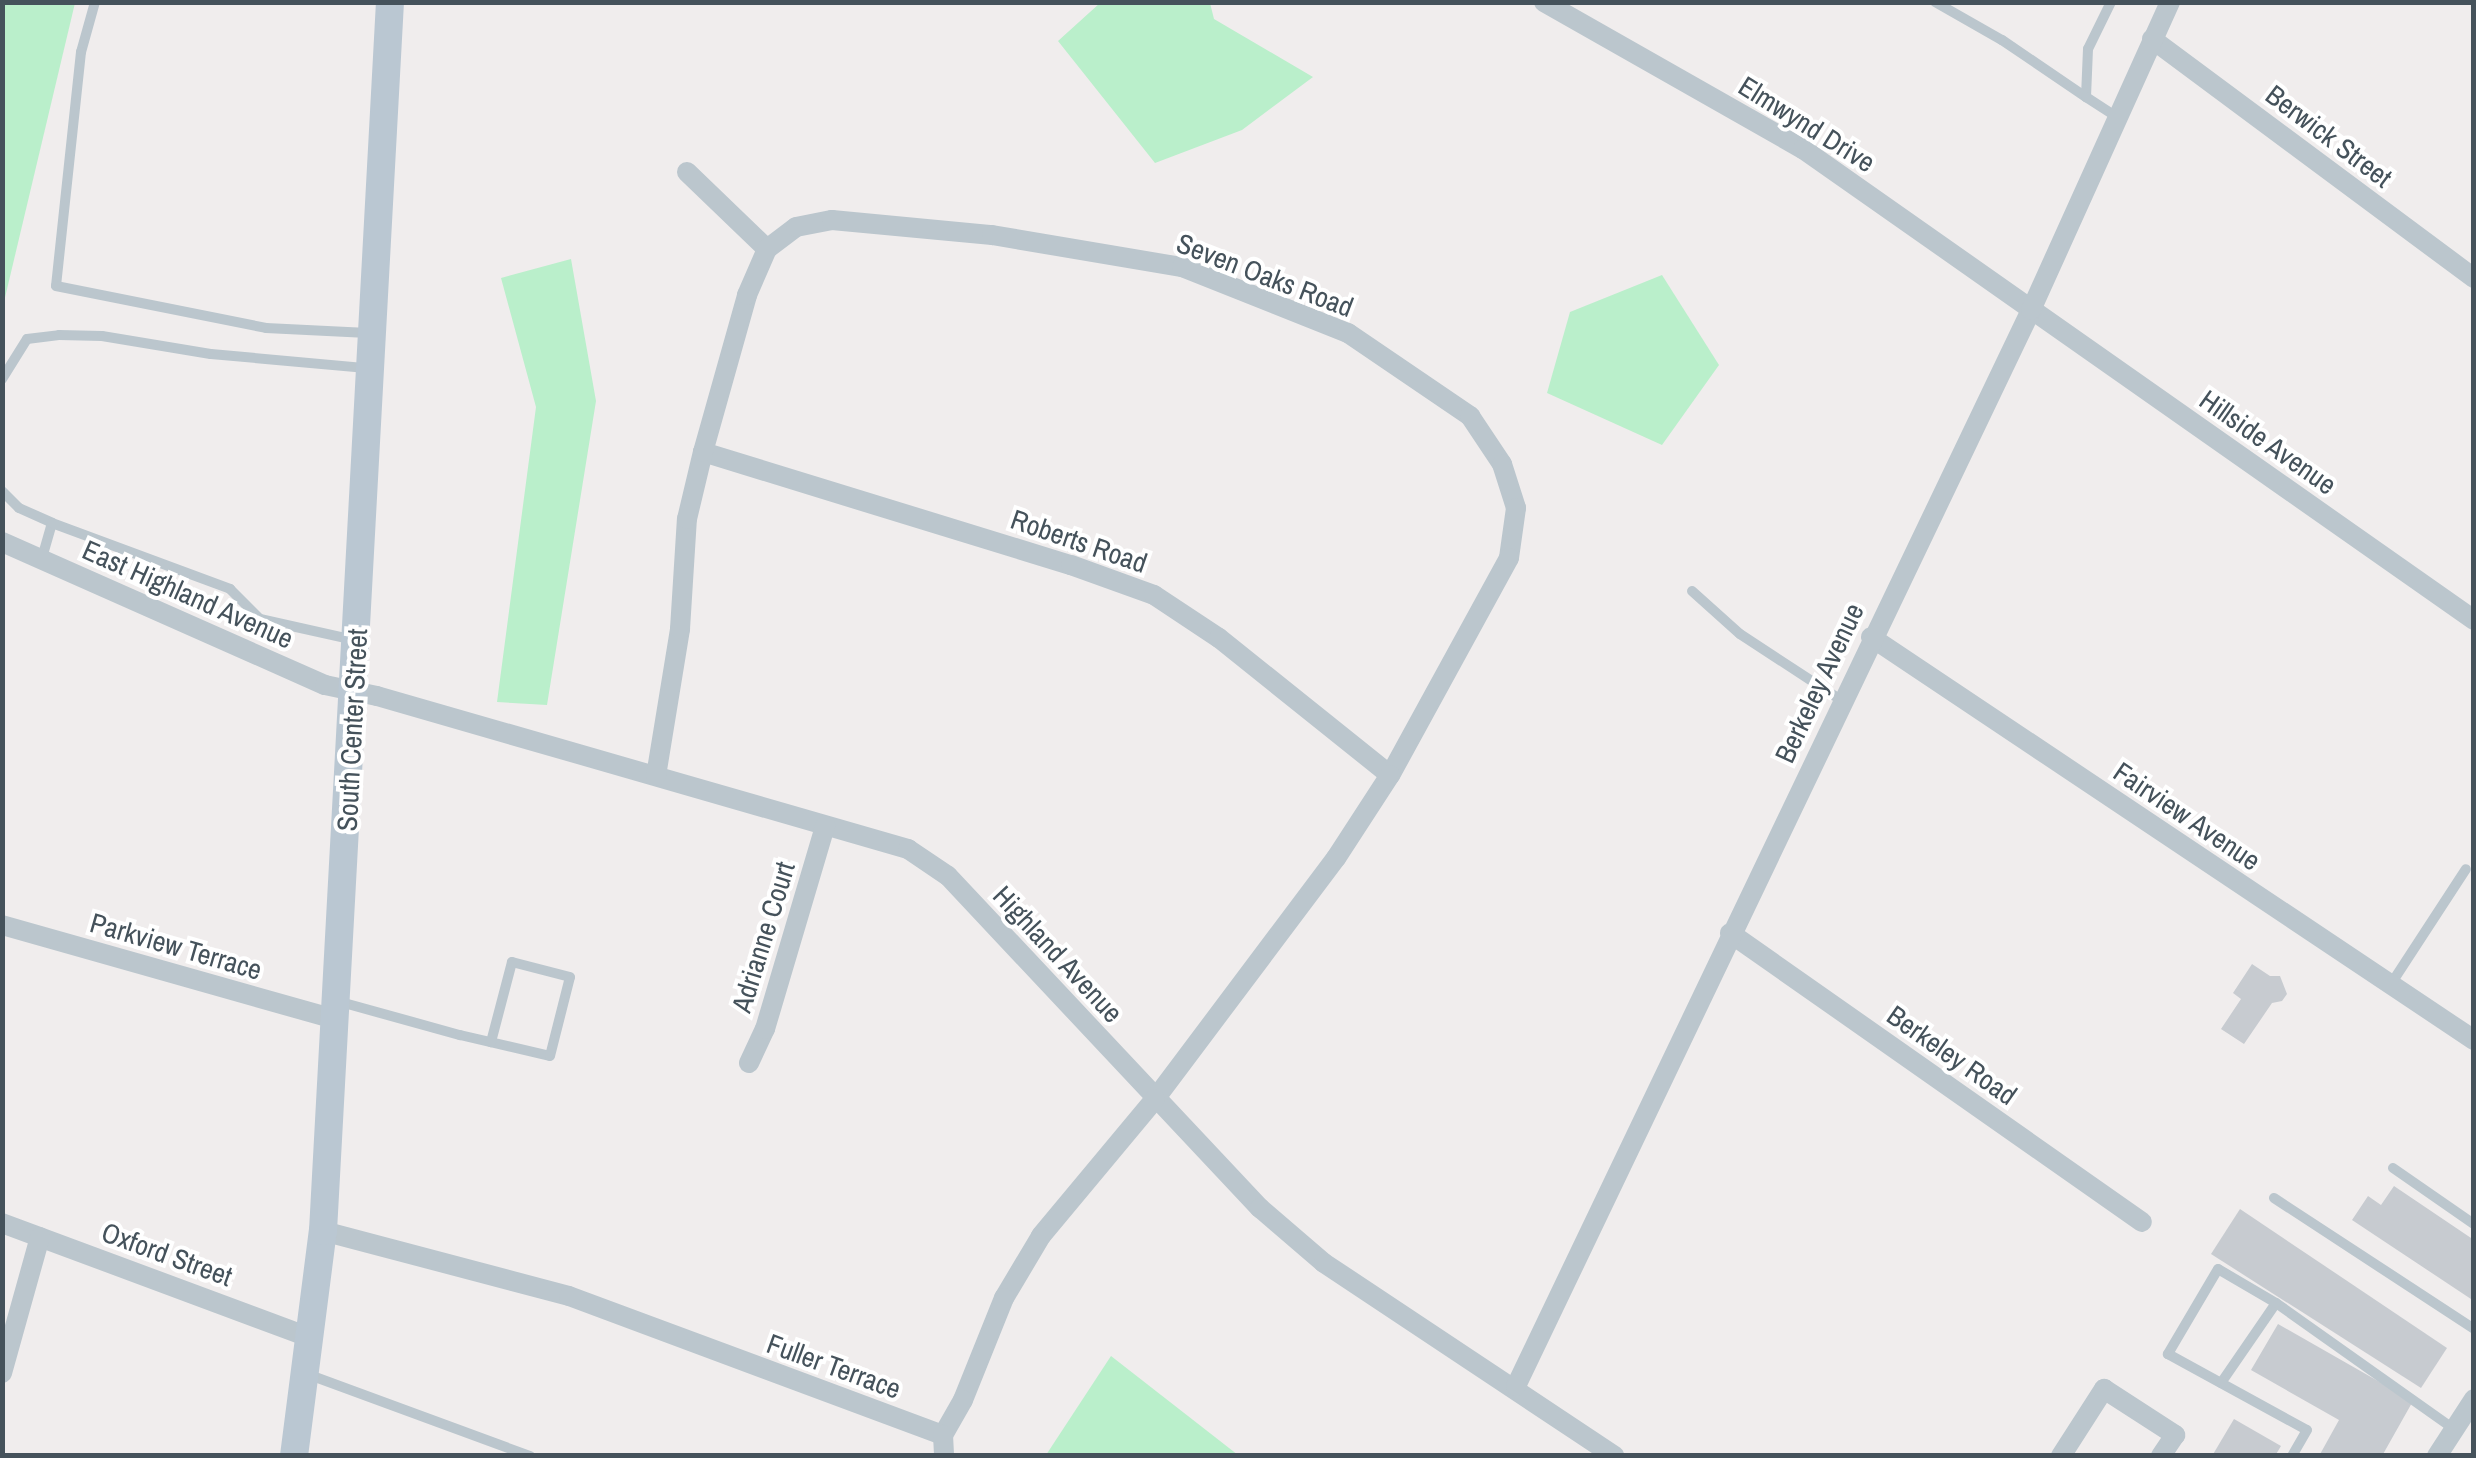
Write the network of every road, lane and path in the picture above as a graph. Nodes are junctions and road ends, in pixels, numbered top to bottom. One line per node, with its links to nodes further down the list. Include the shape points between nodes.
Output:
1 (95, 2): 14 (lane, via 81,52 56,286 266,328)
2 (390, 2): 14 (main road, South Center Street)
3 (1544, 2): 13 (street, Elmwynd Drive, via 1803,148)
4 (1935, 2): 8 (lane)
5 (2111, 2): 8 (lane, via 2088,49)
6 (2170, 2): 7 (street, Berkeley Avenue)
7 (2152, 39): 9 (street, Berkeley Avenue); 12 (street, Berwick Street)
8 (2086, 96): 9 (lane)
9 (2117, 117): 13 (street, Berkeley Avenue)
10 (687, 172): 11 (street)
11 (767, 249): 17 (street, via 747,294); 28 (street, Seven Oaks Road, via 796,227 832,220 992,234 1182,267 1348,333 1470,416 1502,464 1516,508 1509,558)
12 (2474, 278)
13 (2030, 310): 23 (street, Hillside Avenue); 24 (street, Berkeley Avenue)
14 (374, 333): 15 (main road, South Center Street)
15 (372, 368): 16 (lane, via 59,335 27,340); 25 (main road, South Center Street)
16 (2, 378)
17 (703, 452): 28 (street, Roberts Road, via 1154,596 1219,638); 29 (street, via 687,520 680,629)
18 (2, 491): 19 (lane, via 18,508)
19 (52, 523): 21 (lane); 25 (lane, via 230,589 260,619)
20 (2, 542): 21 (street, East Highland Avenue)
21 (42, 558): 26 (street, East Highland Avenue, via 325,685)
22 (1692, 592): 27 (lane, via 1740,634)
23 (2474, 620)
24 (1870, 637): 27 (street, Berkeley Avenue); 34 (street, Fairview Avenue)
25 (357, 640): 26 (main road, South Center Street)
26 (353, 691): 29 (street, Highland Avenue); 35 (main road, South Center Street)
27 (1841, 700): 33 (street, Berkeley Avenue)
28 (1390, 775): 39 (street, Seven Oaks Road, via 1336,858)
29 (656, 776): 30 (street, Highland Avenue)
30 (826, 826): 38 (street, Adrianne Court); 39 (street, Highland Avenue, via 908,849 948,876)
31 (2466, 868): 34 (lane)
32 (2, 925): 35 (street, Parkview Terrace)
33 (1730, 934): 43 (street, Berkeley Road); 53 (street, Berkeley Avenue)
34 (2390, 985): 36 (street, Fairview Avenue)
35 (336, 1010): 37 (lane); 45 (main road, South Center Street)
36 (2474, 1040)
37 (491, 1042): 37 (lane, via 550,1056 570,977 512,962)
38 (749, 1063)
39 (1155, 1099): 53 (street, Highland Avenue, via 1260,1208 1324,1263); 56 (street, Fuller Terrace, via 1041,1236 1004,1298)
40 (2393, 1168): 44 (lane)
41 (2274, 1198): 48 (lane)
42 (2, 1222): 46 (street, Oxford Street)
43 (2142, 1222)
44 (2474, 1224)
45 (323, 1230): 49 (main road, South Center Street); 56 (street, Fuller Terrace, via 569,1296)
46 (40, 1236): 49 (street, Oxford Street); 50 (street)
47 (2276, 1304): 52 (lane); 52 (lane, via 2218,1269 2168,1354); 55 (lane)
48 (2474, 1328)
49 (312, 1338): 51 (main road, South Center Street)
50 (2, 1373)
51 (307, 1374): 57 (main road, South Center Street); 58 (lane)
52 (2221, 1382): 62 (lane, via 2307,1430)
53 (1516, 1386): 59 (street, Highland Avenue)
54 (2473, 1401): 55 (street)
55 (2454, 1428): 63 (street)
56 (943, 1446)
57 (294, 1456)
58 (530, 1456)
59 (1615, 1456)
60 (2061, 1456): 61 (street, via 2104,1389 2175,1435)
61 (2161, 1456)
62 (2292, 1456)
63 (2437, 1456)

